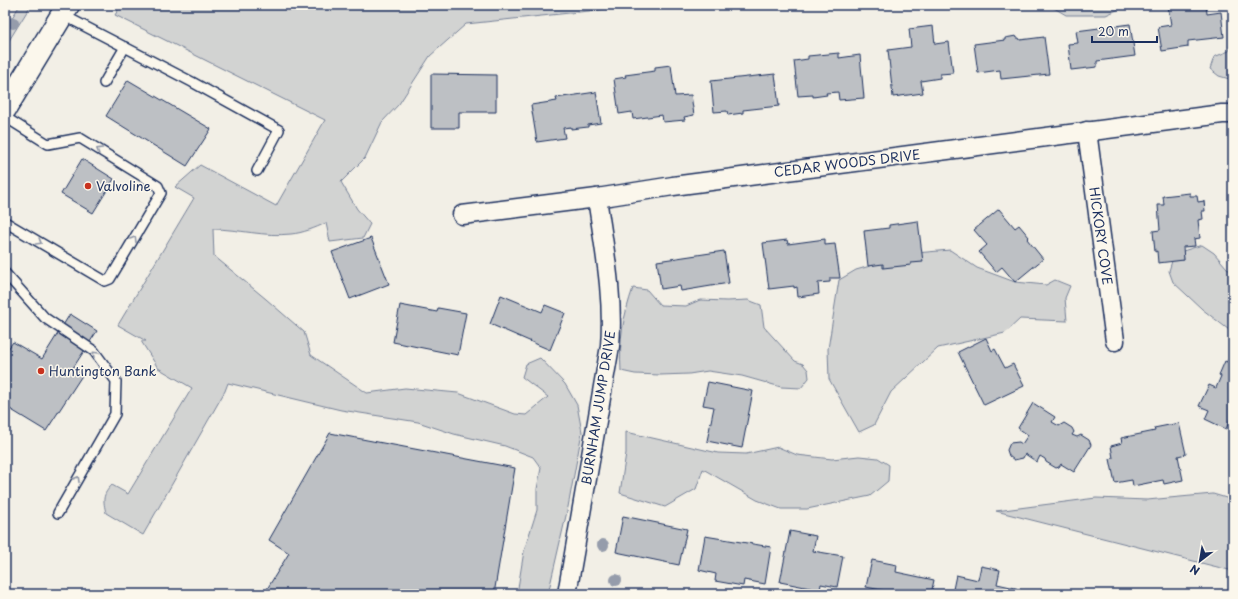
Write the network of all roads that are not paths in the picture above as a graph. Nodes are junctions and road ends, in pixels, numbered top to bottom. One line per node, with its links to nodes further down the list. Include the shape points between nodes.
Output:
1 (66, 10): 2 (lane); 4 (main road)
2 (125, 47): 3 (lane); 8 (lane, via 279,130)
3 (104, 83)
4 (5, 110)
5 (1233, 114): 7 (street, CEDAR WOODS DRIVE)
6 (5, 117): 11 (lane, one-way to 6, via 105,281 110,279 161,194 158,186 80,138 48,144)
7 (1087, 131): 9 (street, CEDAR WOODS DRIVE); 13 (street, HICKORY COVE)
8 (257, 171)
9 (596, 198): 10 (street, CEDAR WOODS DRIVE); 15 (street, BURNHAM JUMP DRIVE, via 608,272 612,327)
10 (462, 215)
11 (5, 222)
12 (5, 273): 14 (lane, one-way to 12, via 115,414 116,381 94,351 45,318)
13 (1115, 341)
14 (58, 513)
15 (567, 594)

